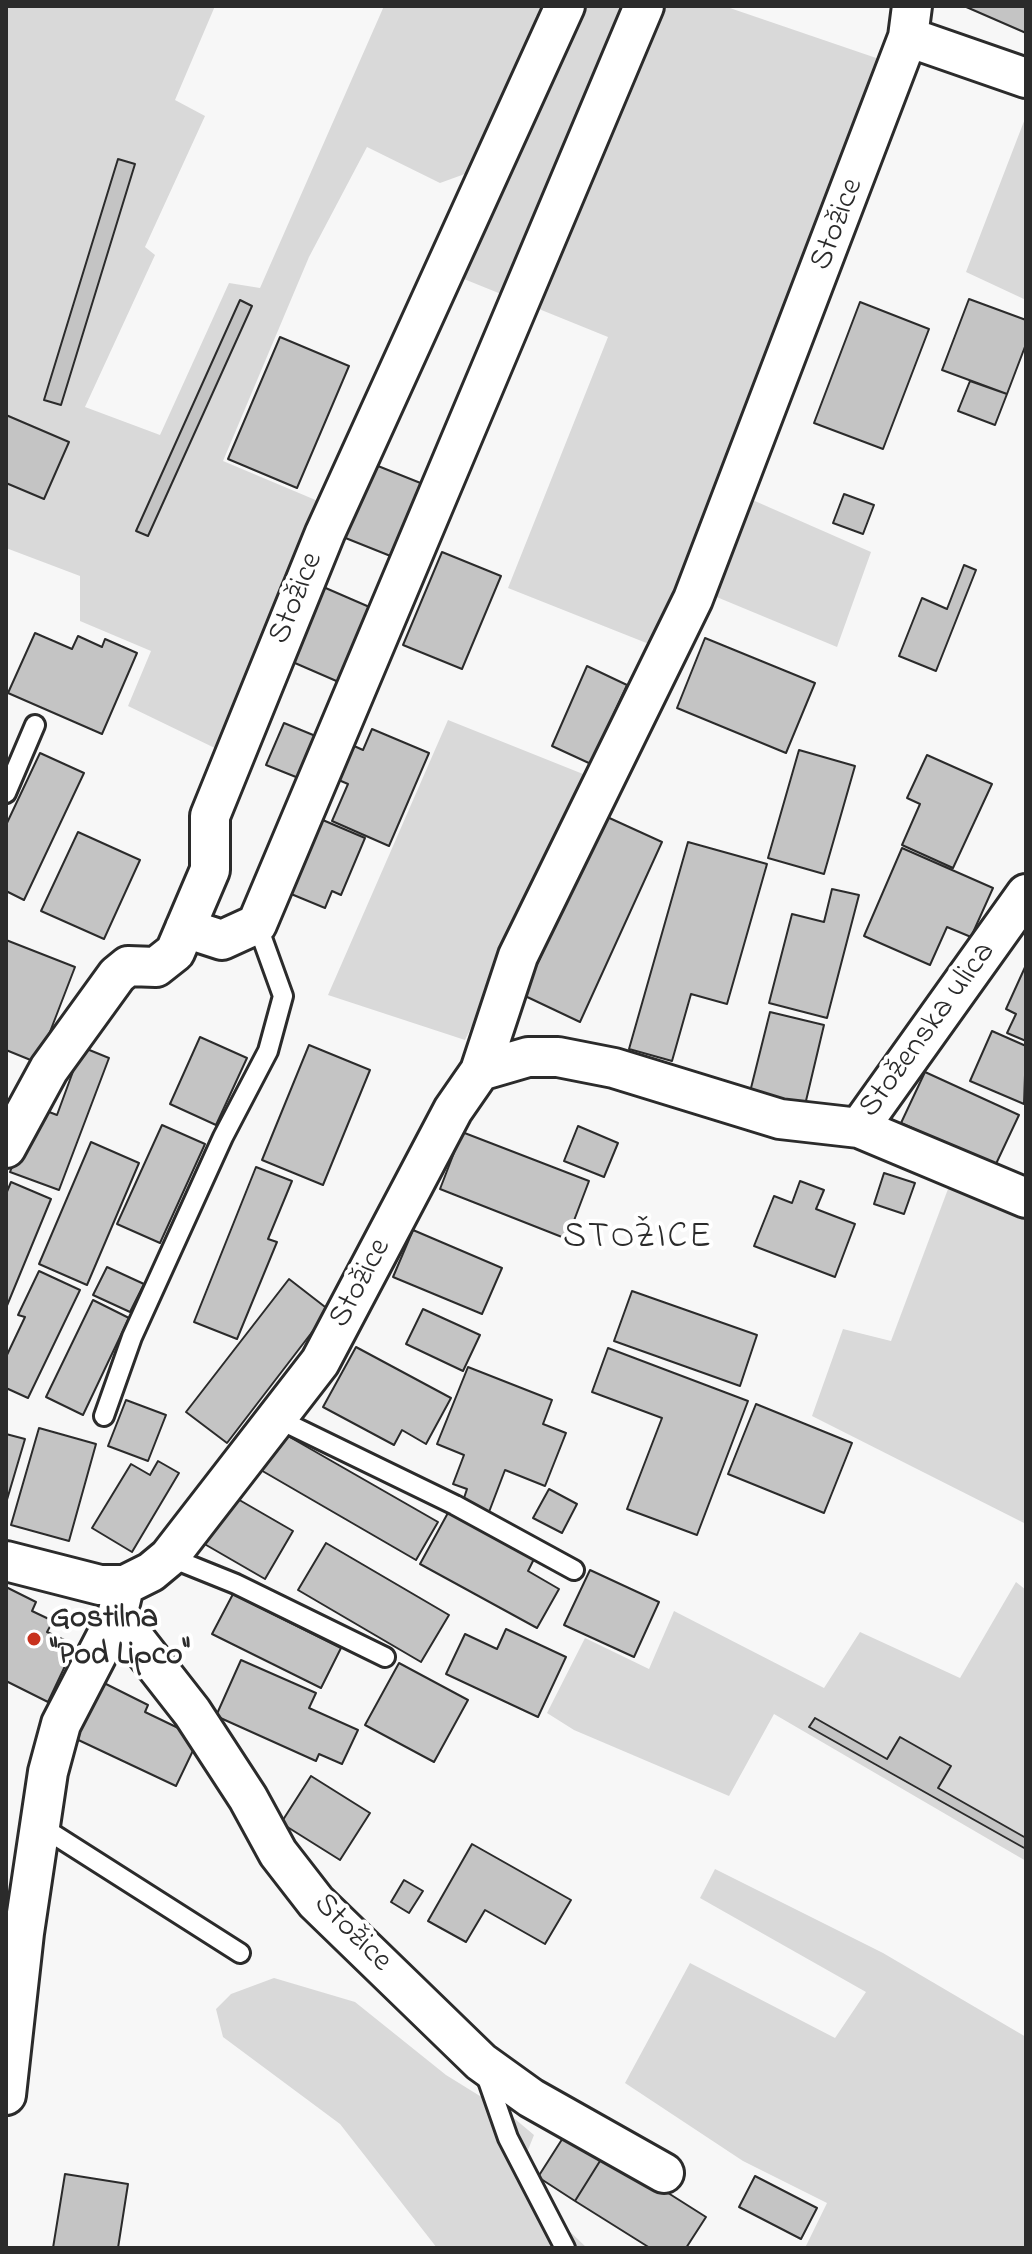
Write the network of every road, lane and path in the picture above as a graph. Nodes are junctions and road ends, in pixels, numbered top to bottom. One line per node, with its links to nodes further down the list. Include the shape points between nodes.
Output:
1 (565, 6): 9 (street, Stožice, via 319,547 210,816 210,870)
2 (644, 6): 8 (street)
3 (910, 22): 4 (street, Stožice); 10 (street, Stožice, via 693,599 518,956)
4 (1026, 78)
5 (35, 725): 6 (lane)
6 (6, 793)
7 (1026, 894): 11 (street, Stoženska ulica)
8 (257, 924): 9 (street, via 222,940); 14 (lane, via 283,996 268,1051 132,1337)
9 (185, 928): 12 (street, Stožice, via 166,961 156,967 128,966 117,975 49,1069)
10 (480, 1071): 11 (street, via 528,1057 558,1057 614,1068 780,1119); 15 (street, Stožice, via 453,1110 320,1362)
11 (859, 1128): 13 (street)
12 (6, 1148)
13 (1026, 1198)
14 (104, 1416)
15 (276, 1418): 16 (street, Stožice); 18 (lane)
16 (169, 1557): 19 (street, Stožice); 20 (lane)
17 (6, 1561): 19 (street, via 100,1585)
18 (574, 1570)
19 (121, 1600): 21 (street, via 61,1724); 23 (street, Stožice, via 278,1853 316,1902)
20 (385, 1657)
21 (39, 1825): 22 (lane); 24 (street)
22 (240, 1953)
23 (481, 2062): 25 (street, Stožice, via 531,2098); 26 (lane, via 508,2138)
24 (6, 2095)
25 (664, 2173)
26 (565, 2248)

